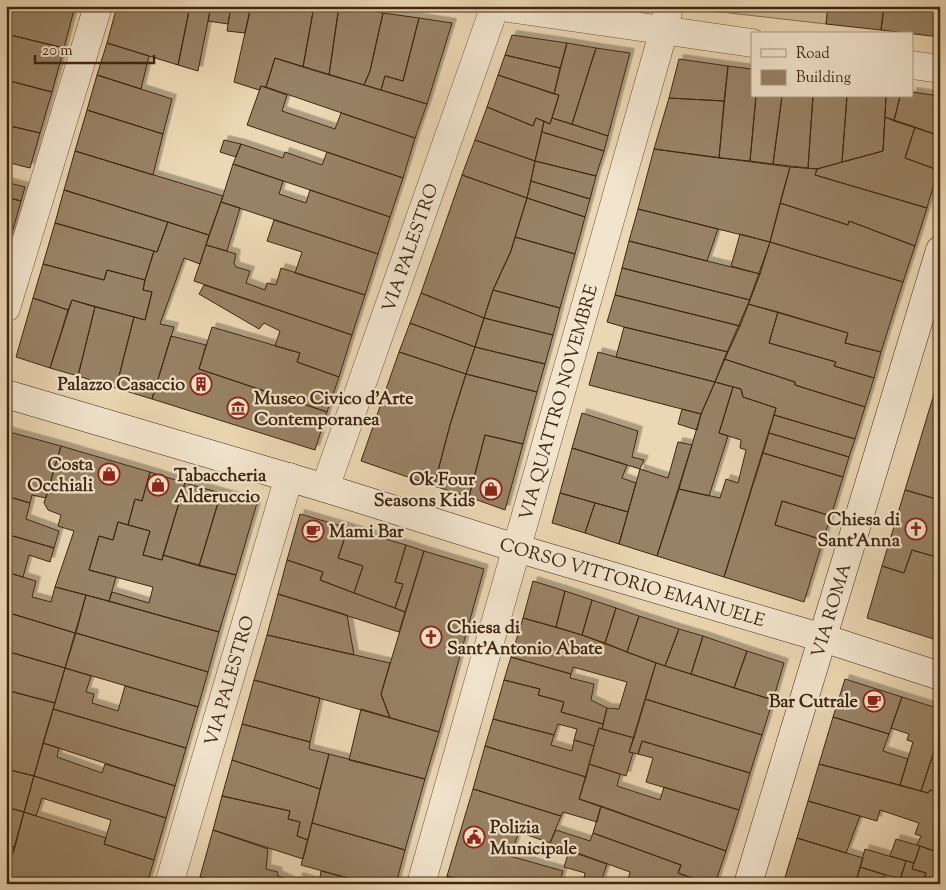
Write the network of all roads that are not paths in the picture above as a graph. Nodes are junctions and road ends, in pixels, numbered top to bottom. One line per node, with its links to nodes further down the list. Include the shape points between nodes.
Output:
1 (98, 6): 8 (street)
2 (495, 6): 3 (street); 11 (street, VIA PALESTRO)
3 (667, 18): 4 (street); 12 (street, VIA QUATTRO NOVEMBRE)
4 (751, 43)
5 (914, 65): 6 (street)
6 (940, 69)
7 (940, 250): 13 (street, VIA ROMA)
8 (6, 308)
9 (6, 394): 10 (street)
10 (289, 477): 11 (street, CORSO VITTORIO EMANUELE); 15 (street, VIA PALESTRO)
11 (325, 488): 12 (street, CORSO VITTORIO EMANUELE)
12 (516, 548): 13 (street, CORSO VITTORIO EMANUELE); 16 (street, VIA QUATTRO NOVEMBRE)
13 (823, 638): 14 (street, CORSO VITTORIO EMANUELE); 17 (street, VIA ROMA)
14 (940, 676)
15 (169, 884)
16 (421, 884)
17 (748, 884)

